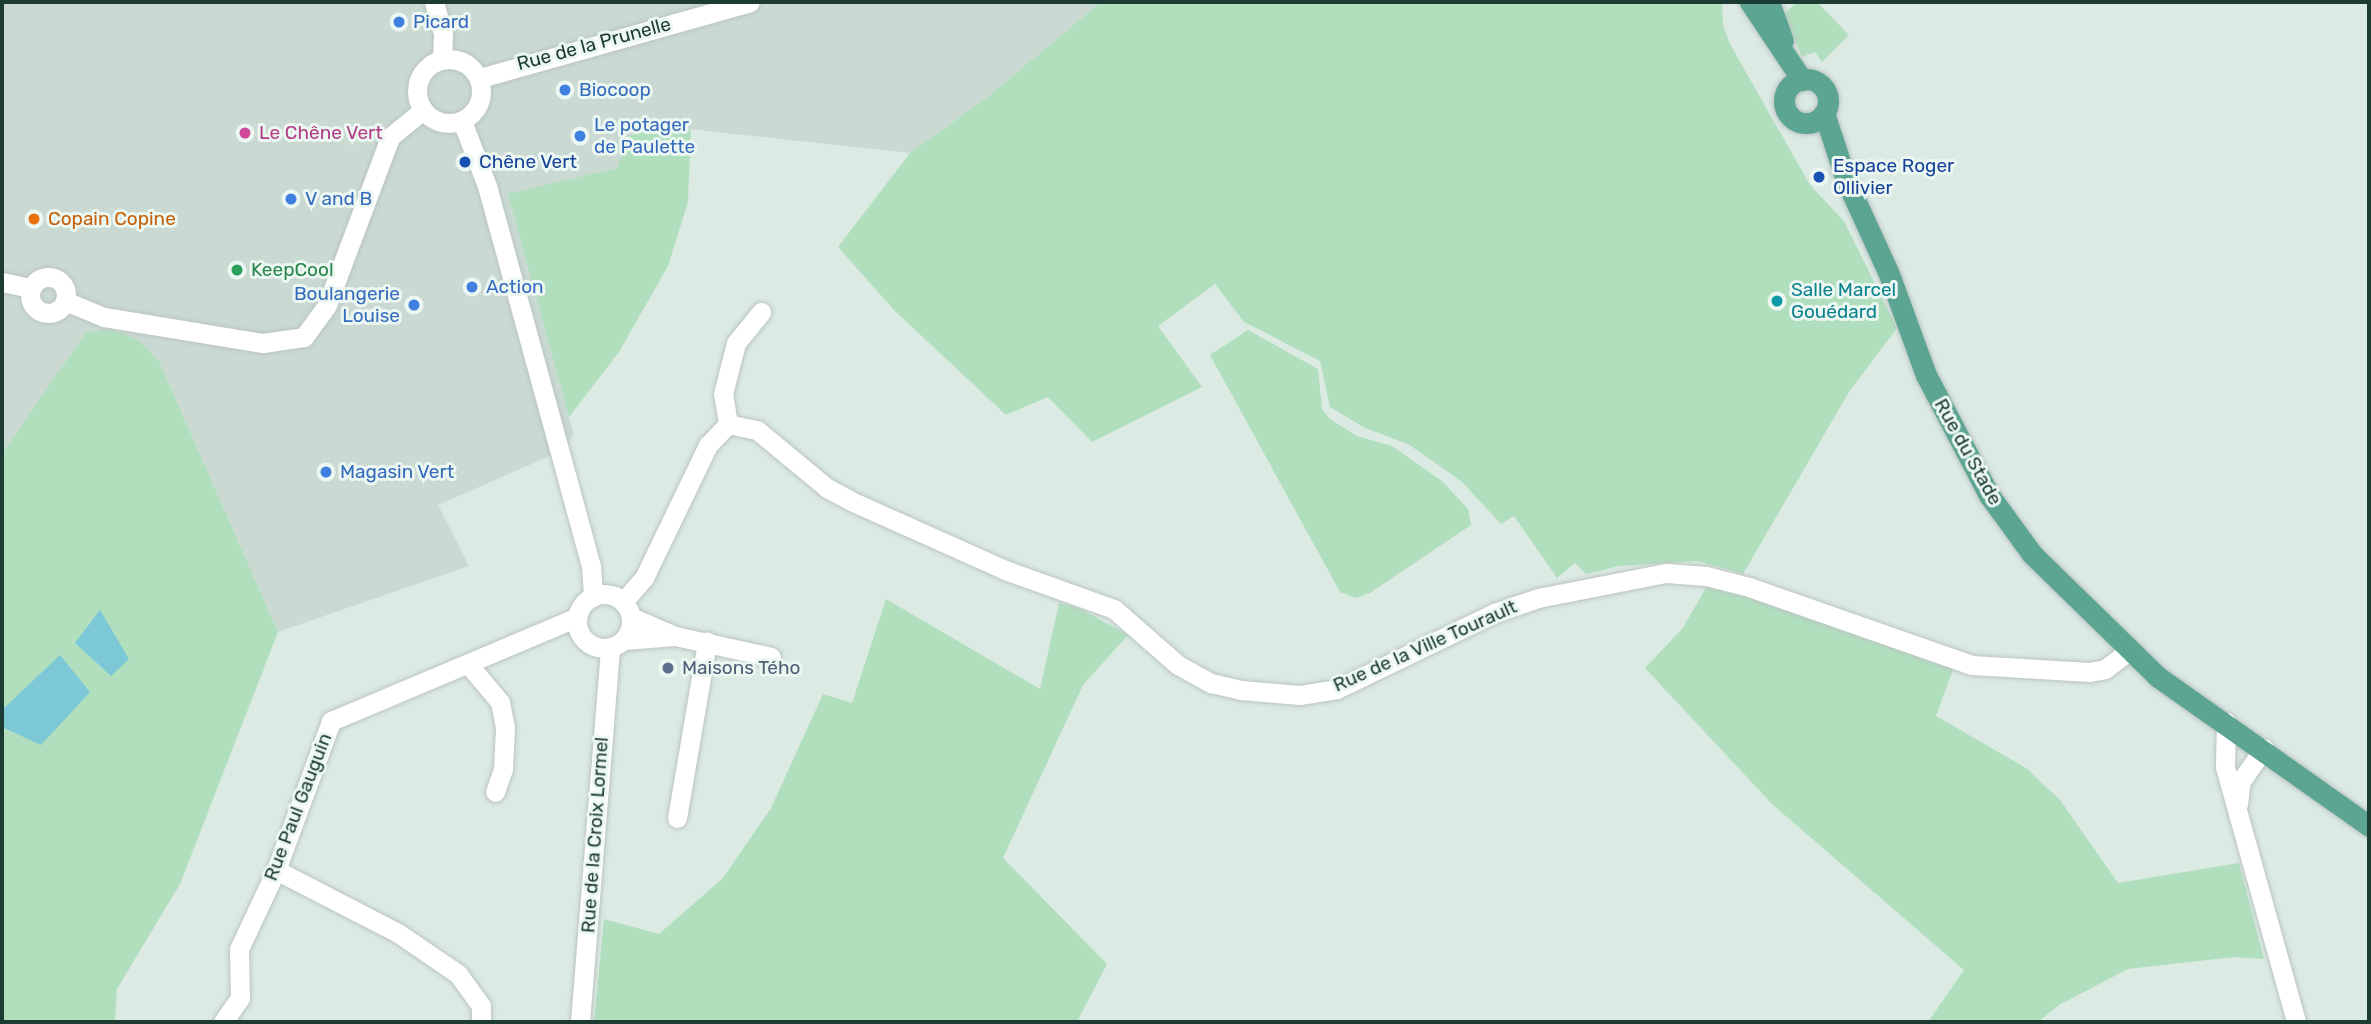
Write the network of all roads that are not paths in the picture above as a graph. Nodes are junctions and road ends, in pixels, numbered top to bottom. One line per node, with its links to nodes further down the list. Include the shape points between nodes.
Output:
1 (434, 2): 7 (street, via 443,34)
2 (750, 2): 8 (street, Rue de la Prunelle)
3 (1750, 2): 5 (main road, Rue du Stade)
4 (1769, 2): 6 (main road)
5 (1766, 28): 6 (main road, Rue du Stade); 9 (main road, Rue du Stade)
6 (1786, 57): 9 (main road, Rue du Stade)
7 (442, 59): 8 (street, via 464,62); 10 (street, via 419,79)
8 (480, 78): 12 (street, via 477,108)
9 (1793, 86): 11 (main road, Rue du Stade, via 1787,114); 11 (main road, Rue du Stade, via 1822,86 1827,99)
10 (417, 114): 12 (street, via 441,122); 13 (street, via 390,137 327,305 304,337 263,343 104,317 65,301 55,312 39,311 29,299 31,288)
11 (1815, 118): 22 (main road, Rue du Stade, via 1889,274 1926,375 1989,495 2032,554)
12 (462, 121): 16 (street, via 487,186 591,566)
13 (2, 282)
14 (761, 312): 15 (street, via 736,343 723,394)
15 (728, 425): 17 (street, via 708,445); 22 (street, Rue de la Ville Tourault, via 757,430 827,488 851,501 1006,570 1114,609 1178,665 1211,683 1241,690 1300,695 1337,689 1494,613 1538,597 1666,573 1706,576 1749,587 1972,665 2090,672 2105,669)
16 (593, 597): 17 (street, via 609,594); 18 (street)
17 (627, 610): 19 (street); 21 (street)
18 (577, 617): 21 (street, via 585,641); 24 (street, Rue Paul Gauguin)
19 (675, 636): 20 (street); 21 (street)
20 (707, 642): 23 (street); 29 (street)
21 (617, 644): 34 (street, Rue de la Croix Lormel)
22 (2129, 651): 25 (main road, Rue du Stade, via 2158,677)
23 (771, 657)
24 (468, 664): 27 (street, via 500,702 505,728 503,769); 31 (street, Rue Paul Gauguin, via 331,721)
25 (2227, 722): 26 (main road, Rue du Stade); 28 (street, via 2225,767)
26 (2264, 748): 28 (street, via 2241,781); 30 (main road, Rue du Stade)
27 (495, 792)
28 (2237, 812): 35 (street)
29 (677, 817)
30 (2369, 826)
31 (276, 870): 32 (street, Rue Paul Gauguin, via 239,949 240,998); 33 (street, via 398,933 457,974 481,1006)
32 (223, 1022)
33 (481, 1022)
34 (580, 1022)
35 (2296, 1022)

